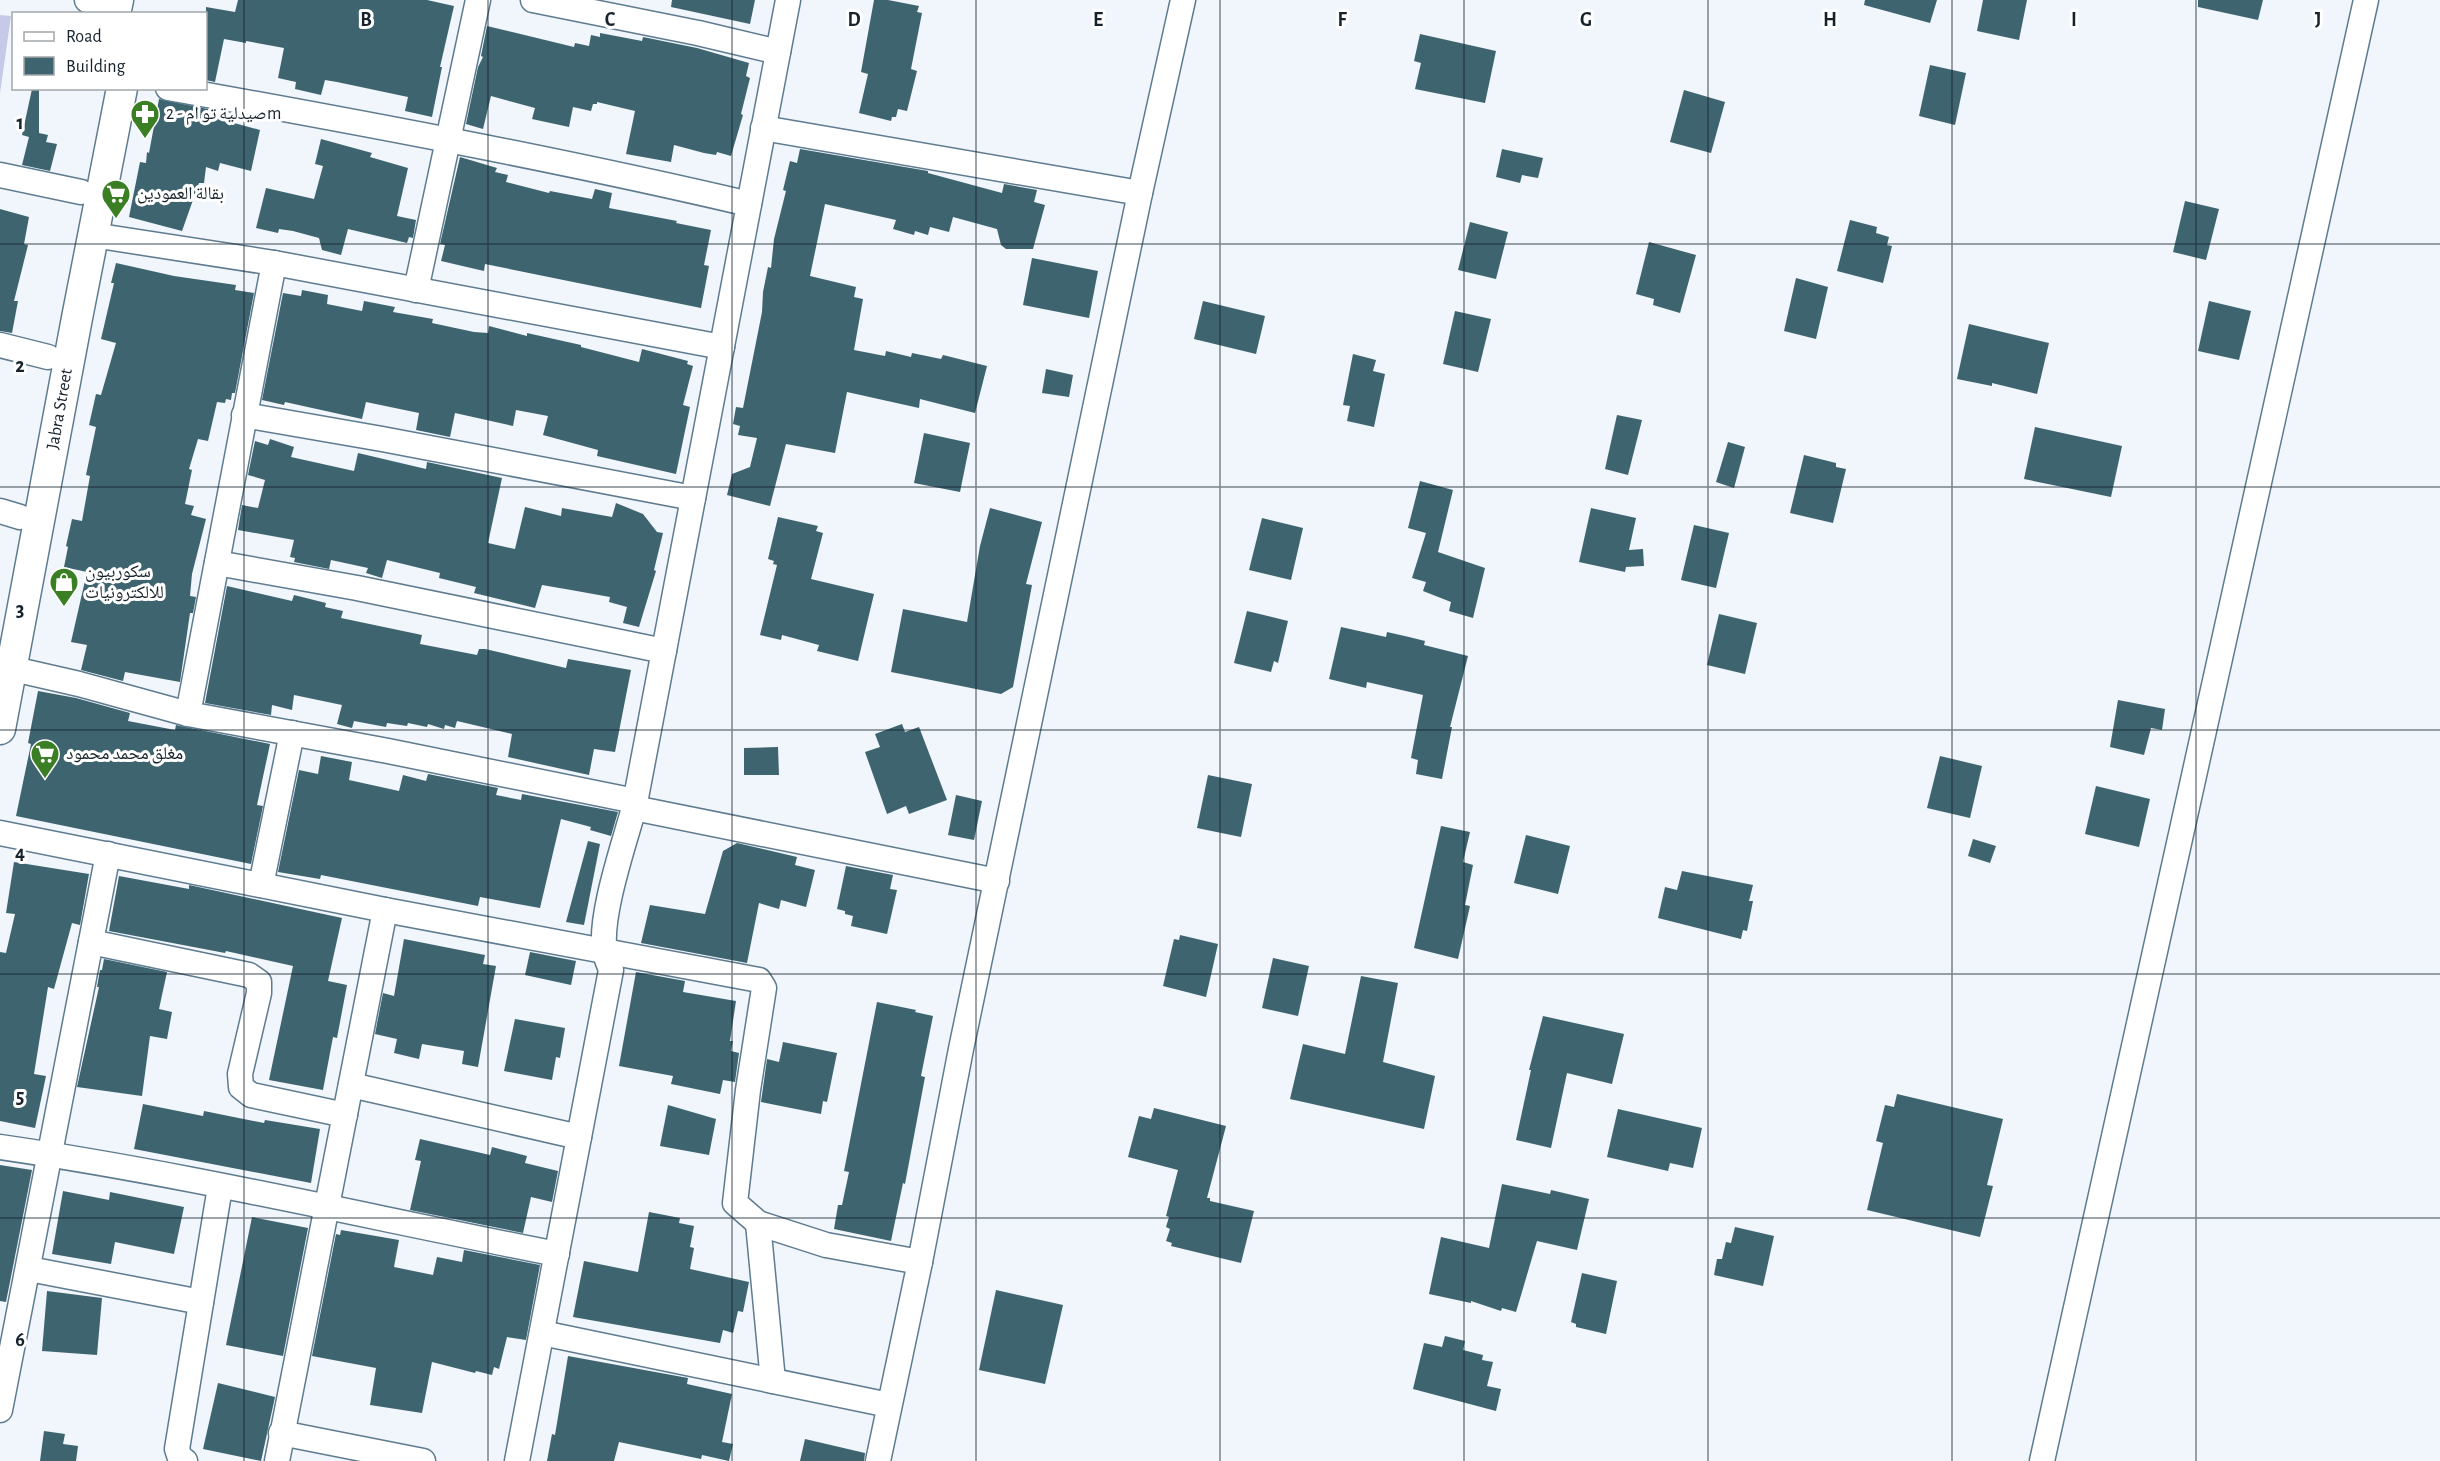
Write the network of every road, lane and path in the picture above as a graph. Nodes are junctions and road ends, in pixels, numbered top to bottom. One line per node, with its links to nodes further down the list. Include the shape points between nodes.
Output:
1 (87, 0): 7 (street)
2 (478, 0): 13 (street)
3 (533, 0): 8 (street)
4 (788, 0): 8 (street)
5 (1183, 0): 16 (street)
6 (2366, 0): 64 (street)
7 (125, 7)
8 (778, 52): 12 (street)
9 (101, 90): 15 (street, Jabra Street)
10 (122, 90): 18 (street, Jabra Street)
11 (179, 90): 13 (street)
12 (763, 128): 16 (street); 17 (street)
13 (448, 140): 17 (street); 20 (street)
14 (0, 175): 15 (street)
15 (81, 192): 23 (street, Jabra Street)
16 (1140, 193): 37 (street)
17 (749, 204): 22 (street)
18 (93, 235): 19 (street); 30 (street, Jabra Street)
19 (274, 263): 20 (street); 24 (street)
20 (416, 290): 22 (street)
21 (0, 345): 23 (street)
22 (722, 347): 25 (street)
23 (48, 357): 26 (street, Jabra Street)
24 (244, 416): 25 (street); 27 (street)
25 (693, 498): 29 (street)
26 (10, 514): 28 (street, Jabra Street)
27 (217, 563): 29 (street); 31 (street)
28 (0, 627)
29 (664, 651): 34 (street)
30 (5, 667): 31 (street); 32 (street, Jabra Street)
31 (188, 714): 33 (street)
32 (0, 729)
33 (292, 733): 34 (street); 38 (street)
34 (634, 804): 37 (street); 41 (street, via 606,912)
35 (0, 833): 36 (street)
36 (108, 854): 38 (street); 40 (street)
37 (997, 881): 51 (street)
38 (261, 885): 39 (street)
39 (385, 910): 41 (street); 42 (street)
40 (91, 942): 43 (street, via 249,975 259,982 259,993 240,1074 241,1087 250,1095); 46 (street)
41 (605, 953): 44 (street, via 611,970); 49 (street, via 750,977 759,980 764,988 735,1203)
42 (351, 1085): 43 (street); 44 (street)
43 (345, 1115): 48 (street)
44 (579, 1137): 50 (street)
45 (0, 1147): 46 (street)
46 (50, 1155): 47 (street); 52 (street)
47 (220, 1187): 48 (street); 53 (street)
48 (327, 1206): 50 (street); 58 (street)
49 (758, 1223): 51 (street, via 826,1245); 55 (street)
50 (557, 1254): 54 (street)
51 (920, 1262): 56 (street)
52 (29, 1269): 53 (street); 57 (street)
53 (201, 1302): 59 (street, via 177,1449)
54 (542, 1333): 55 (street); 62 (street)
55 (773, 1381): 56 (street)
56 (889, 1405): 63 (street)
57 (0, 1410)
58 (281, 1433): 60 (street); 61 (street)
59 (185, 1461)
60 (277, 1461)
61 (423, 1461)
62 (517, 1461)
63 (878, 1461)
64 (2042, 1461)

